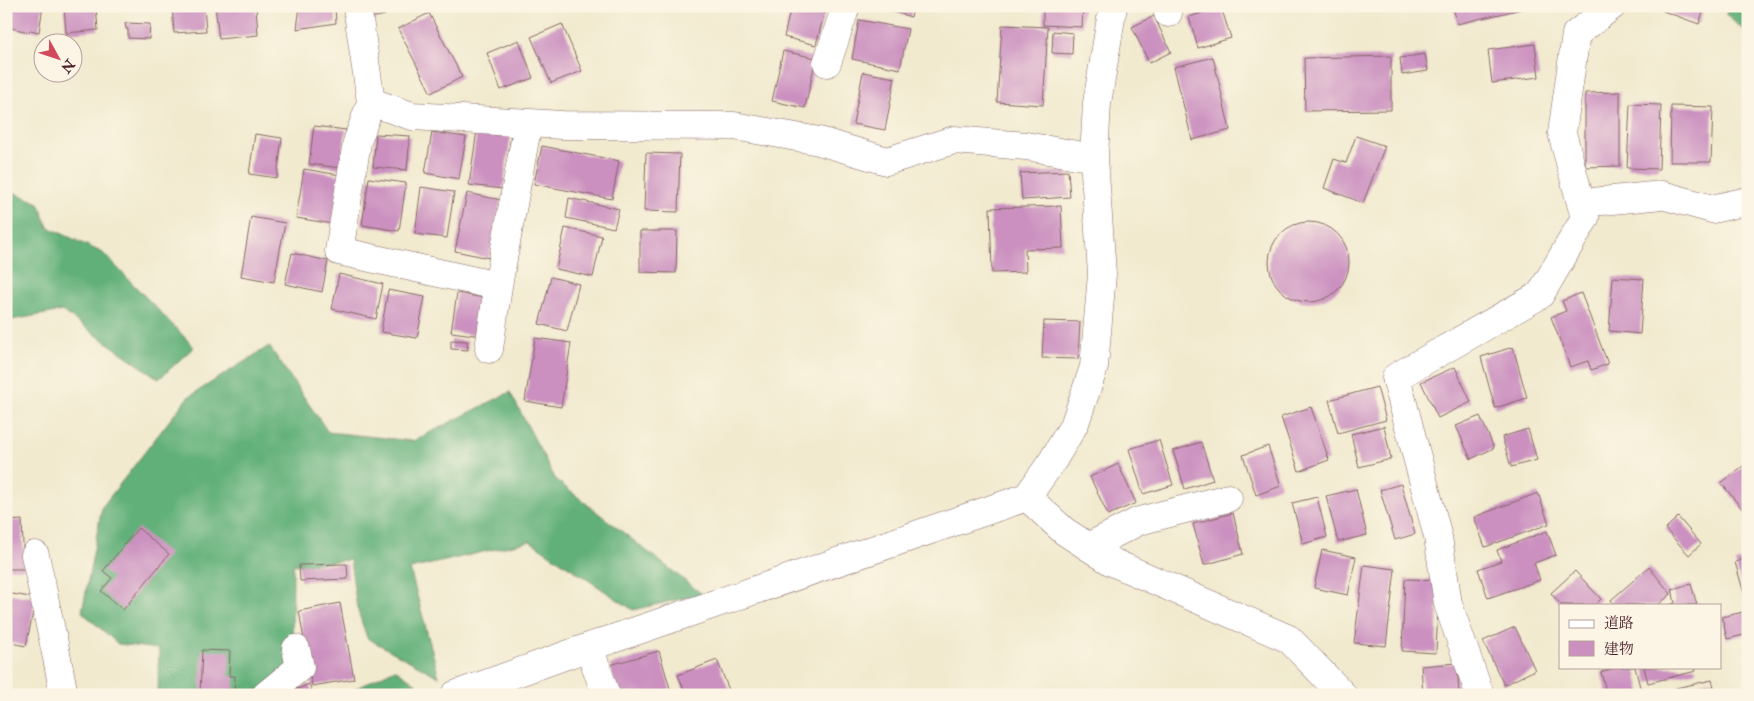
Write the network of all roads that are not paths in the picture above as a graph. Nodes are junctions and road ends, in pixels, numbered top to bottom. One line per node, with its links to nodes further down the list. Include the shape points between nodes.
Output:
1 (357, 6): 6 (street)
2 (846, 6): 5 (street)
3 (1112, 6): 8 (street, via 1097,103)
4 (1612, 6): 10 (street, via 1576,34 1562,133)
5 (827, 63)
6 (371, 102): 7 (street, via 412,116); 11 (street, via 357,142 339,252)
7 (528, 123): 8 (street, via 734,126 819,141 887,161 954,140 1026,146); 11 (street)
8 (1094, 158): 13 (street, via 1102,274 1094,367 1075,423)
9 (1748, 201): 10 (street, via 1712,209 1662,195)
10 (1582, 203): 25 (street, via 1586,218 1540,295 1396,377 1438,537 1448,604)
11 (498, 286): 12 (street)
12 (489, 349)
13 (1027, 497): 15 (street, via 1064,531); 17 (street)
14 (1228, 498): 15 (street, via 1139,521)
15 (1088, 547): 24 (street, via 1112,562 1289,639)
16 (35, 555): 20 (street)
17 (588, 647): 19 (street); 23 (street)
18 (296, 649): 21 (street, via 300,667)
19 (486, 690): 22 (street)
20 (64, 695)
21 (266, 695)
22 (455, 695)
23 (606, 695)
24 (1343, 695)
25 (1480, 695)

